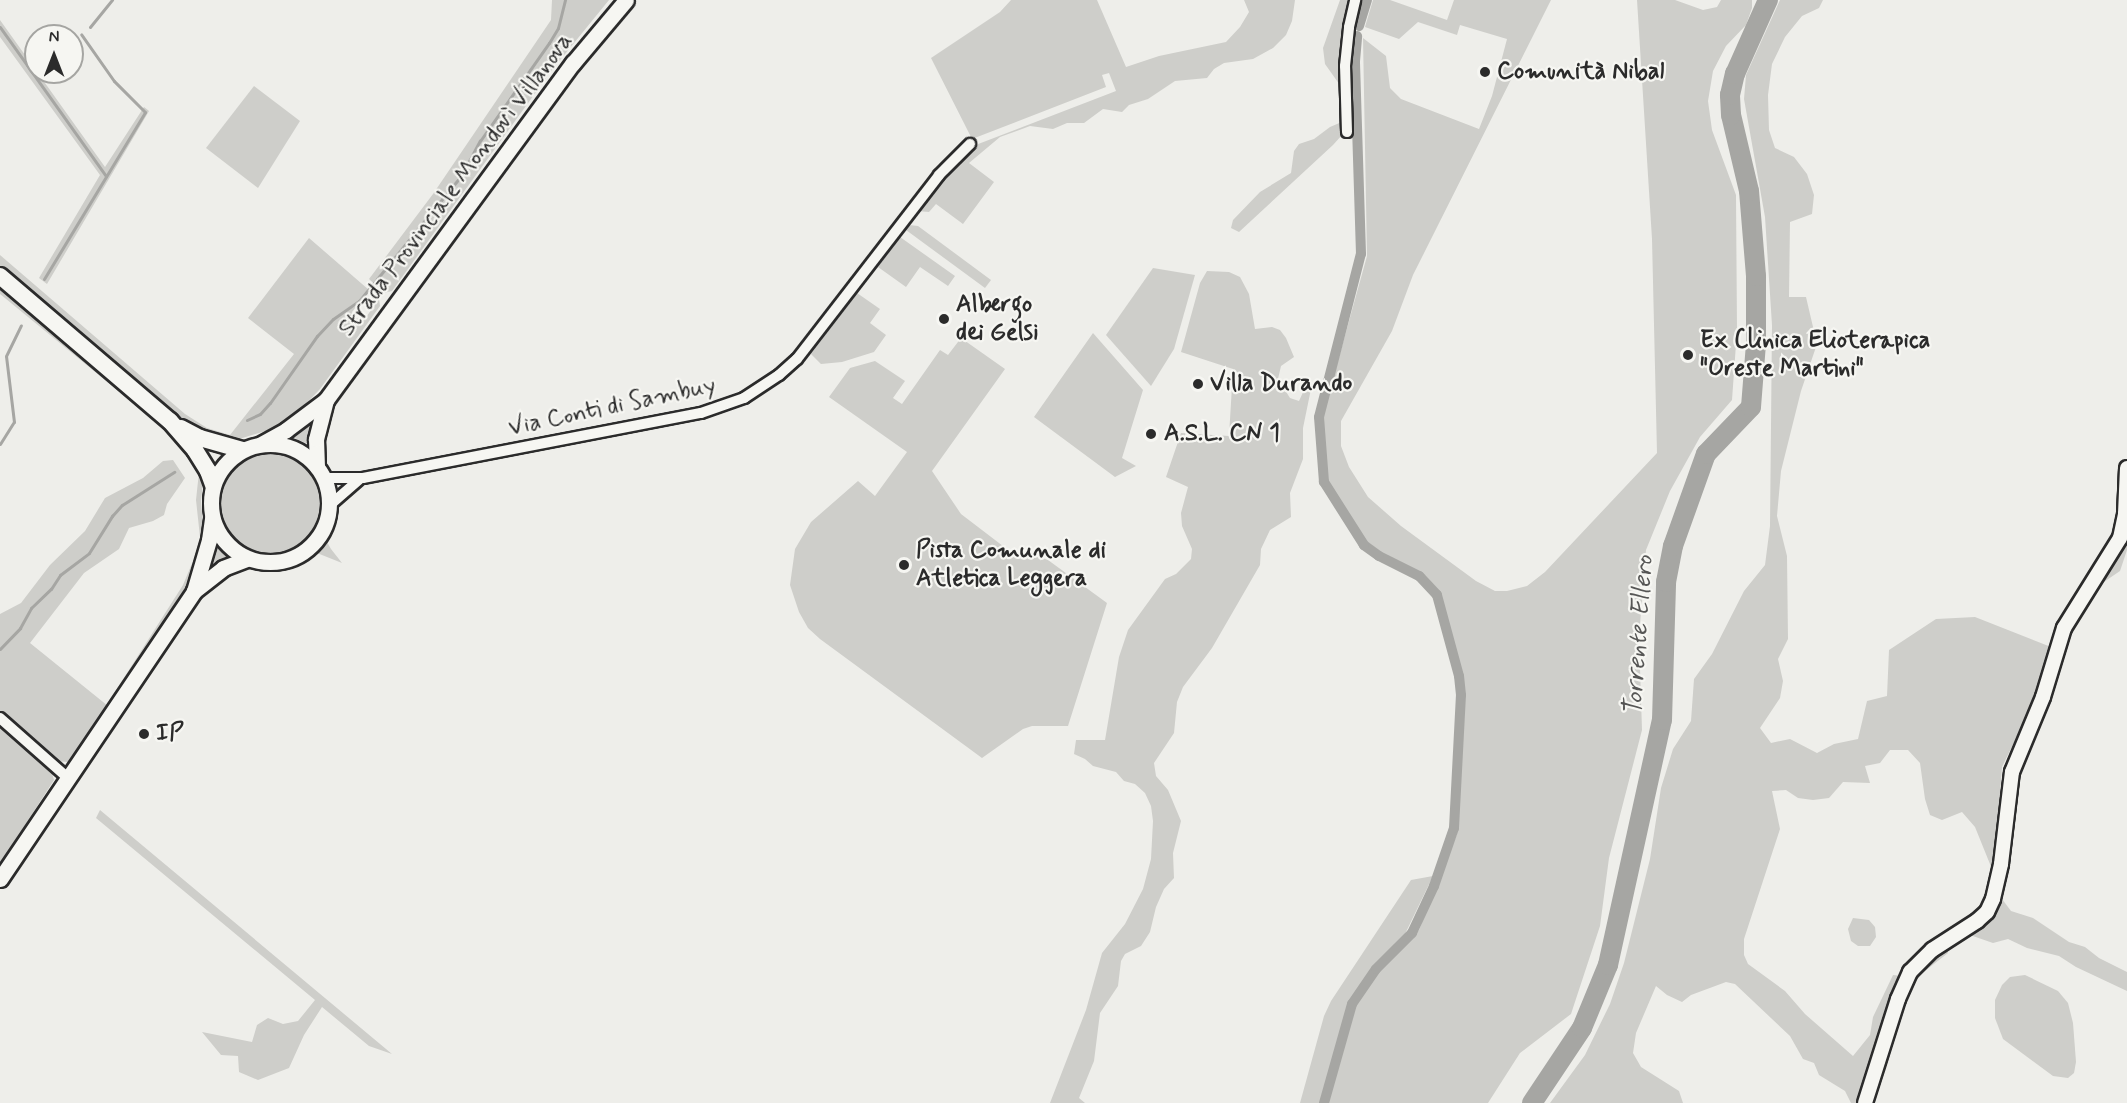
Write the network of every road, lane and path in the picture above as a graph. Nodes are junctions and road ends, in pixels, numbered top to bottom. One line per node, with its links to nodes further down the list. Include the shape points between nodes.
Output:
1 (626, 0): 6 (main road, Strada Provinciale Mondovì Villanova, via 573,63)
2 (1356, 0): 3 (street, via 1348,27 1344,66)
3 (1347, 132)
4 (970, 144): 12 (street, Via Conti di Sambuy, via 939,175 797,359 744,398 701,413)
5 (0, 276): 7 (highway)
6 (326, 400): 8 (main road, Strada Provinciale Mondovì Villanova); 11 (main road, Strada Provinciale Mondovì Villanova, via 316,439)
7 (170, 422): 9 (highway, via 200,438); 13 (highway, via 195,450)
8 (261, 444): 9 (main road); 11 (main road, via 290,447 304,454)
9 (242, 450): 13 (main road, via 227,461)
10 (2127, 468): 21 (street, via 2120,538 2064,628 2043,697 2012,772 1993,899 1977,921 1932,950 1910,972)
11 (321, 472): 12 (street, Via Conti di Sambuy); 14 (main road)
12 (363, 478): 14 (street, Via Conti di Sambuy)
13 (213, 485): 15 (main road)
14 (330, 505): 16 (main road, via 325,528 301,554 281,562)
15 (212, 518): 16 (main road, via 227,545); 17 (main road)
16 (247, 559): 17 (main road, via 223,568)
17 (194, 591): 19 (main road)
18 (0, 718): 19 (street)
19 (68, 778): 20 (main road)
20 (0, 879)
21 (1865, 1103)

